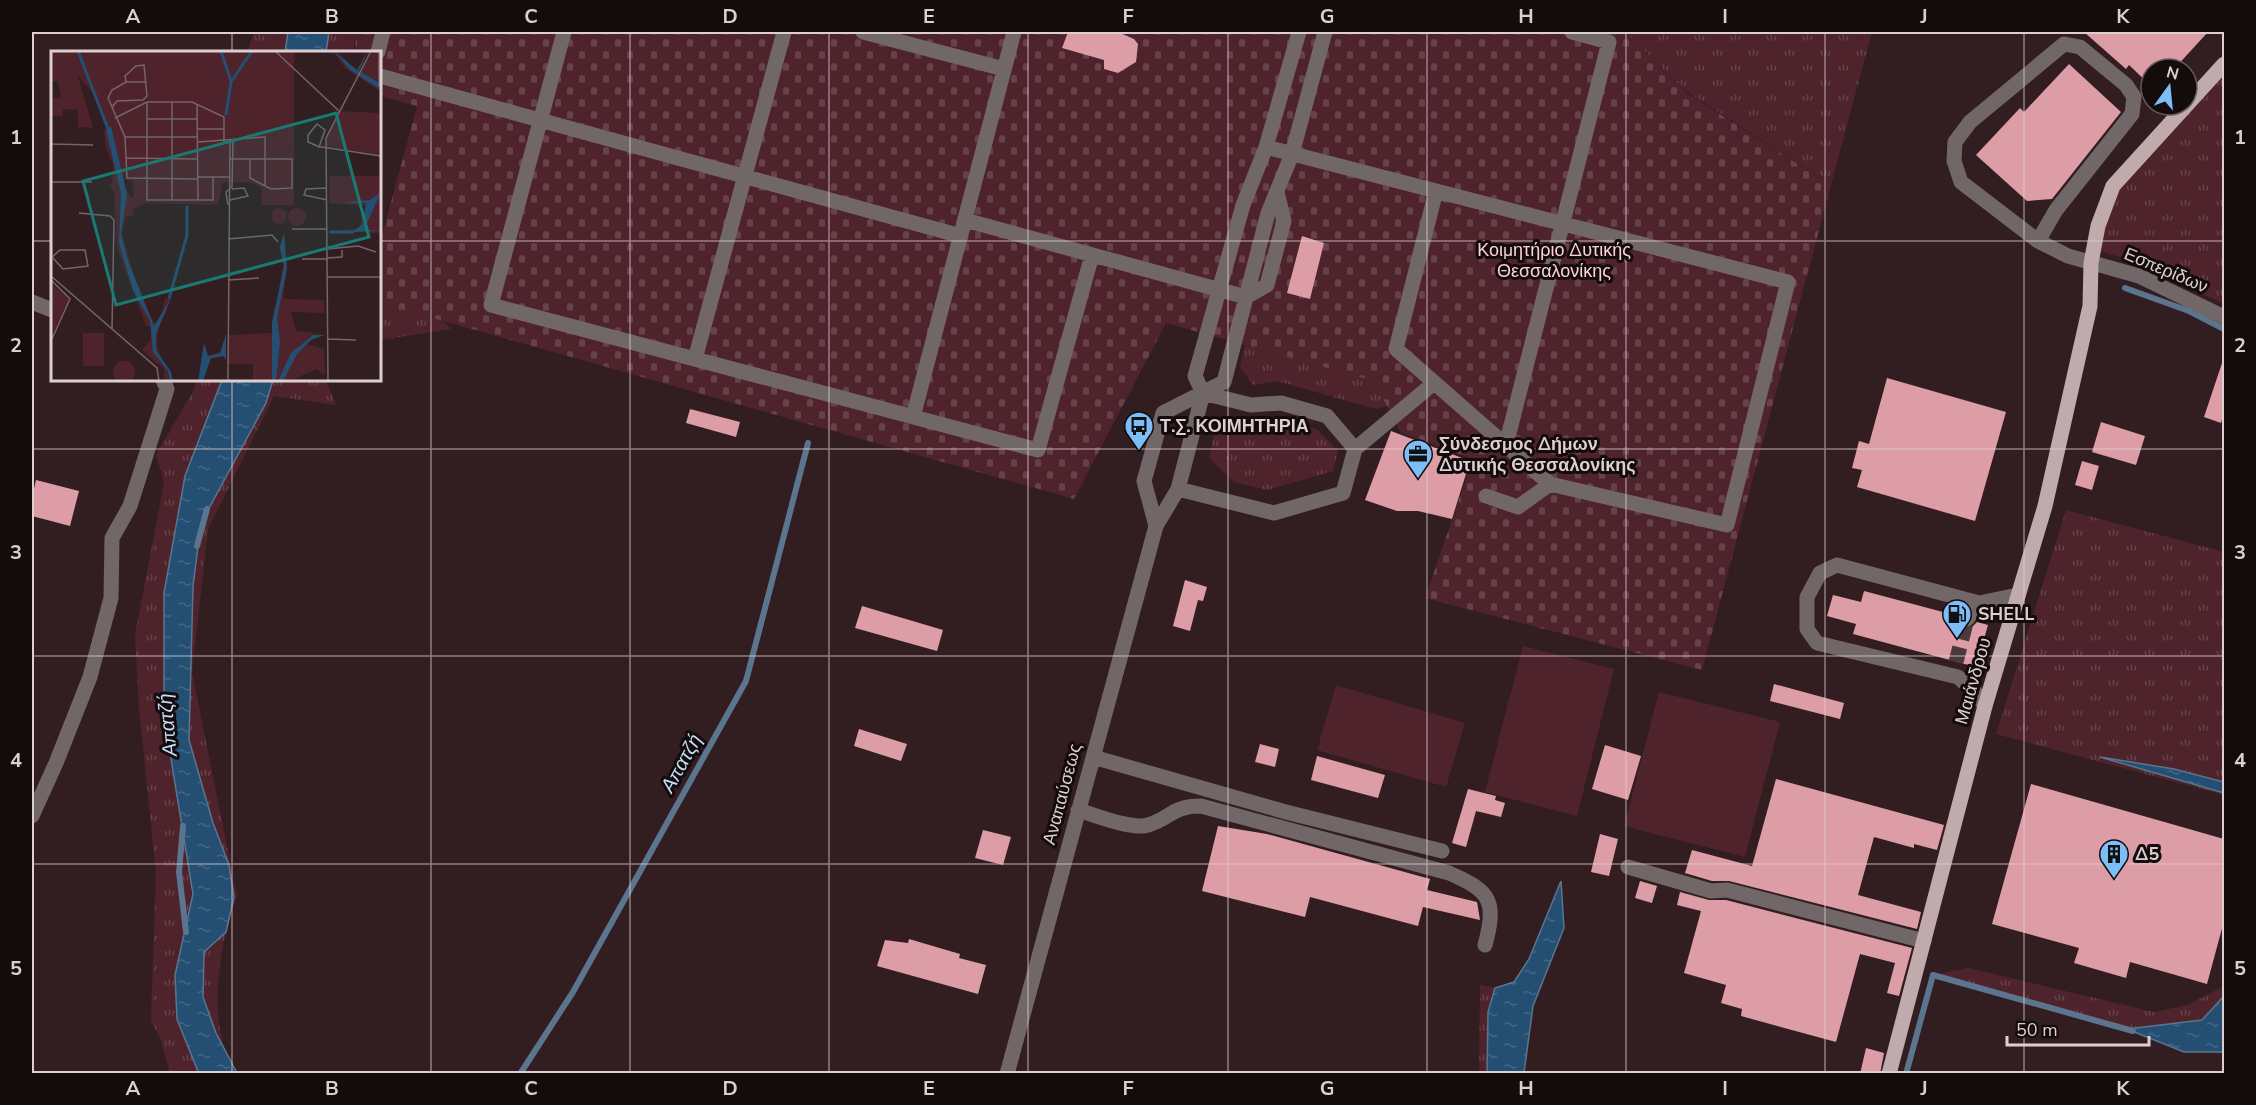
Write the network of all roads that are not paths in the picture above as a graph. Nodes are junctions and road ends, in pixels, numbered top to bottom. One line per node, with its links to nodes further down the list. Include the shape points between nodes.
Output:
1 (383, 32): 9 (street)
2 (564, 32): 13 (street)
3 (784, 32): 16 (street)
4 (863, 32): 11 (street)
5 (1014, 32): 11 (street)
6 (1299, 32): 14 (street)
7 (1325, 32): 15 (street)
8 (1572, 32): 19 (street, via 1609,42)
9 (378, 51)
10 (2224, 64): 23 (main road, Μαιάνδρου, via 2113,186 2098,226)
11 (1004, 69): 18 (street)
12 (381, 76): 13 (street)
13 (540, 120): 16 (street); 29 (street, via 490,305)
14 (1266, 147): 15 (street); 24 (street, via 1243,205)
15 (1292, 154): 17 (street); 25 (street, via 1276,192 1284,221 1268,285)
16 (744, 176): 20 (street); 29 (street)
17 (1436, 191): 19 (street); 31 (street, via 1396,349)
18 (965, 220): 20 (street); 22 (street)
19 (1562, 224): 34 (street); 36 (street, via 1788,282 1727,525)
20 (961, 236): 33 (street)
21 (2038, 240): 21 (street, Εσπερίδων, via 2056,210 2132,114 2134,97 2126,85 2072,44 2064,44 1970,122 1956,142 1954,161 1961,182); 23 (street, Εσπερίδων)
22 (1092, 255): 24 (street); 33 (street, via 1038,450)
23 (2091, 263): 28 (street, Εσπερίδων, via 2139,276); 40 (main road, Μαιάνδρου, via 2090,306 2065,421)
24 (1219, 290): 25 (street); 32 (street, via 1195,375)
25 (1246, 297): 32 (street, via 1224,382)
26 (32, 302): 27 (street)
27 (51, 310)
28 (2224, 316)
29 (695, 359): 33 (street)
30 (163, 381): 46 (street, via 167,389 143,468 130,506 112,538 111,598 90,677)
31 (1434, 382): 34 (street); 35 (street)
32 (1203, 393): 35 (street, via 1251,405 1281,403 1327,416); 37 (street); 39 (street, via 1163,413 1144,481)
33 (913, 417)
34 (1506, 445): 36 (street)
35 (1355, 449): 37 (street, via 1343,493 1274,513)
36 (1550, 484): 38 (street, via 1518,507)
37 (1178, 489): 39 (street)
38 (1486, 496)
39 (1156, 526): 44 (street, Αναπαύσεως)
40 (2018, 595): 41 (street); 43 (main road, Μαιάνδρου)
41 (1980, 603): 42 (street); 43 (street, via 1837,565 1820,573 1807,597 1807,629 1817,643 1957,670)
42 (1967, 619)
43 (1985, 706): 49 (main road, Μαιάνδρου)
44 (1093, 757): 45 (street, Αναπαύσεως); 47 (street)
45 (1078, 810): 50 (street, via 1148,825 1174,810 1201,806 1449,873 1480,890 1490,902); 51 (street, Αναπαύσεως)
46 (32, 816)
47 (1442, 851)
48 (1628, 867): 49 (street, via 1711,891 1727,890)
49 (1924, 941): 52 (main road, Μαιάνδρου)
50 (1485, 945)
51 (1008, 1074)
52 (1889, 1074)

